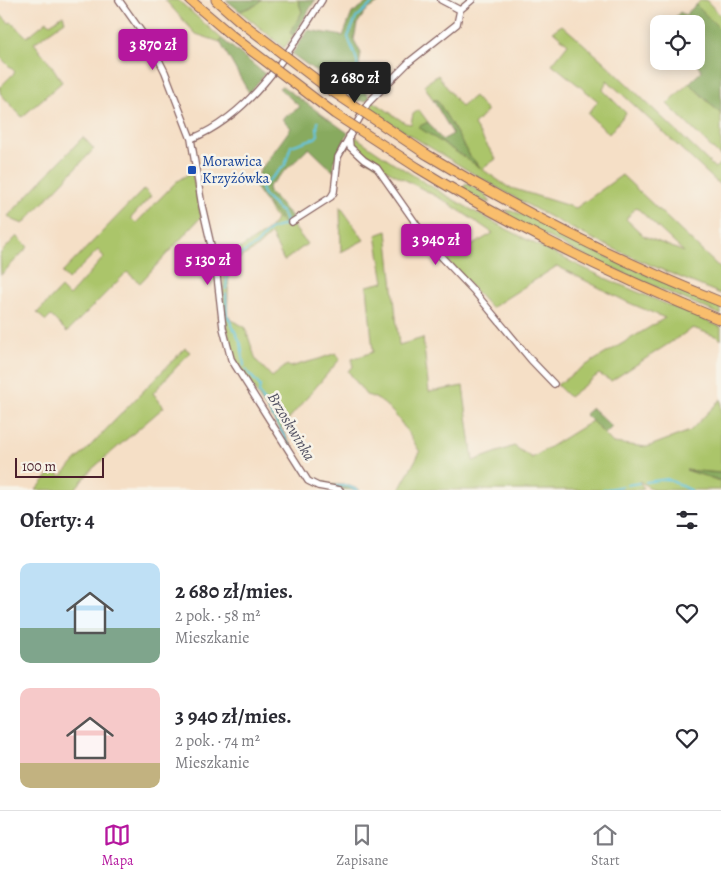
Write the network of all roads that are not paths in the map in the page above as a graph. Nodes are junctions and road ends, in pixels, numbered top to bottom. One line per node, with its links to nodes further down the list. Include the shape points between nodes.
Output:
1 (120, 0): 9 (street, via 166,72)
2 (190, 0): 12 (highway, bridge, via 335,114 418,168 556,246)
3 (216, 0): 11 (highway, bridge, via 326,87 426,154 564,232)
4 (322, 0): 9 (street, via 267,79 212,129)
5 (441, 0): 7 (street)
6 (471, 0): 7 (street)
7 (460, 10): 8 (street, via 457,24 409,62 368,103)
8 (349, 136): 10 (street, via 338,157 331,197); 13 (street, via 354,152 378,168 433,248)
9 (191, 139): 14 (street, via 231,360 308,480 318,486)
10 (292, 222)
11 (721, 302)
12 (721, 320)
13 (554, 384)
14 (340, 490)

